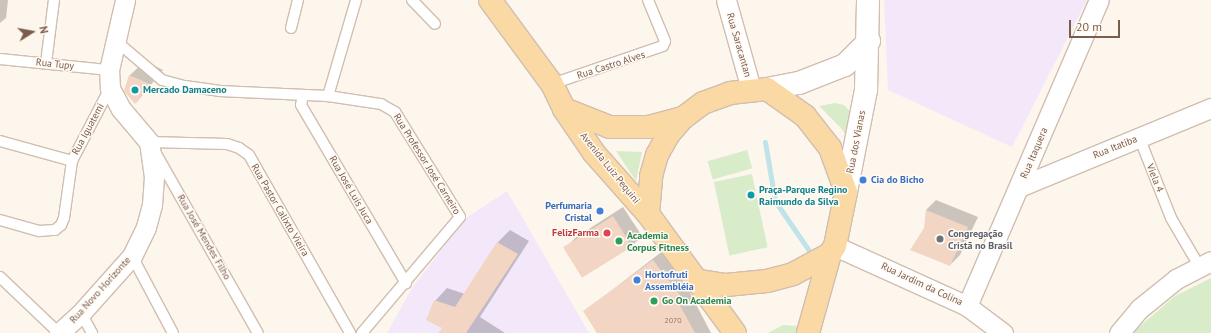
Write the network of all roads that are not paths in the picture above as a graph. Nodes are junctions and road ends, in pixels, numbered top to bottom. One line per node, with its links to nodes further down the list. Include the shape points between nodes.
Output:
1 (54, 0): 16 (lane)
2 (126, 0): 13 (street)
3 (298, 0): 12 (lane)
4 (356, 0): 21 (lane)
5 (412, 0): 11 (lane)
6 (490, 0): 18 (main road, Avenida Luiz Pequini)
7 (648, 0): 18 (lane, Rua Castro Alves, via 665,41 660,48)
8 (726, 0): 19 (street, Rua Saracantan)
9 (868, 0): 14 (street, Rua dos Vianas)
10 (1099, 0): 29 (street, Rua Itaquera)
11 (435, 24)
12 (290, 28)
13 (116, 41): 17 (street); 20 (lane, Rua Professor José Carneiro, via 162,80 219,91)
14 (869, 41): 19 (street, via 845,65 799,83); 30 (street, Rua dos Vianas, via 863,109)
15 (0, 58): 16 (lane, Rua Tupy)
16 (46, 63): 17 (lane, Rua Tupy)
17 (109, 79): 27 (street, via 121,109); 28 (lane, Rua Iguatemi)
18 (552, 84): 23 (main road, Avenida Luiz Pequini)
19 (759, 89): 24 (main road, via 730,93 703,103); 30 (main road, via 804,116 820,133 830,148)
20 (303, 96): 21 (lane, Rua Professor José Carneiro); 38 (lane, Rua José Luis Juca, via 301,105)
21 (328, 96): 38 (lane, Rua Professor José Carneiro, via 381,104 395,112 460,217)
22 (1211, 108): 25 (street, Rua Itatiba)
23 (564, 109): 24 (main road, via 610,127 649,128); 31 (main road, Avenida Luiz Pequini, via 594,153)
24 (683, 118): 31 (main road, via 668,134 657,155 651,176)
25 (1139, 137): 29 (street, Rua Itatiba); 35 (lane, Viela 4, via 1171,218)
26 (0, 141): 28 (lane)
27 (149, 142): 34 (street, Rua Novo Horizonte, via 154,177 152,206 146,228); 44 (lane, Rua José Mendes Filho); 45 (lane, Rua Pastor Calixto Vieira, via 227,144 249,155)
28 (72, 161): 32 (lane, Rua Iguatemi, via 64,218 55,230 39,231)
29 (1019, 187): 39 (street, Rua Itaquera)
30 (846, 192): 33 (main road, Rua dos Vianas)
31 (648, 214): 37 (main road, Avenida Luiz Pequini)
32 (0, 220)
33 (832, 250): 37 (main road, via 793,274 768,281 726,285); 39 (street, Rua Jardim da Colina); 48 (main road, Rua dos Vianas)
34 (132, 256): 40 (street, Rua Novo Horizonte); 43 (lane)
35 (1205, 263): 50 (street, via 1176,279 1139,309)
36 (0, 277): 41 (lane)
37 (694, 280): 47 (main road, Avenida Luiz Pequini)
38 (406, 283): 46 (lane, Rua Professor José Carneiro)
39 (967, 306): 49 (street, Rua Jardim da Colina)
40 (81, 313): 41 (street, Rua Novo Horizonte); 42 (lane)
41 (59, 333)
42 (92, 333)
43 (173, 333)
44 (258, 333)
45 (350, 333)
46 (362, 333)
47 (735, 333)
48 (808, 333)
49 (1003, 333)
50 (1119, 333)

